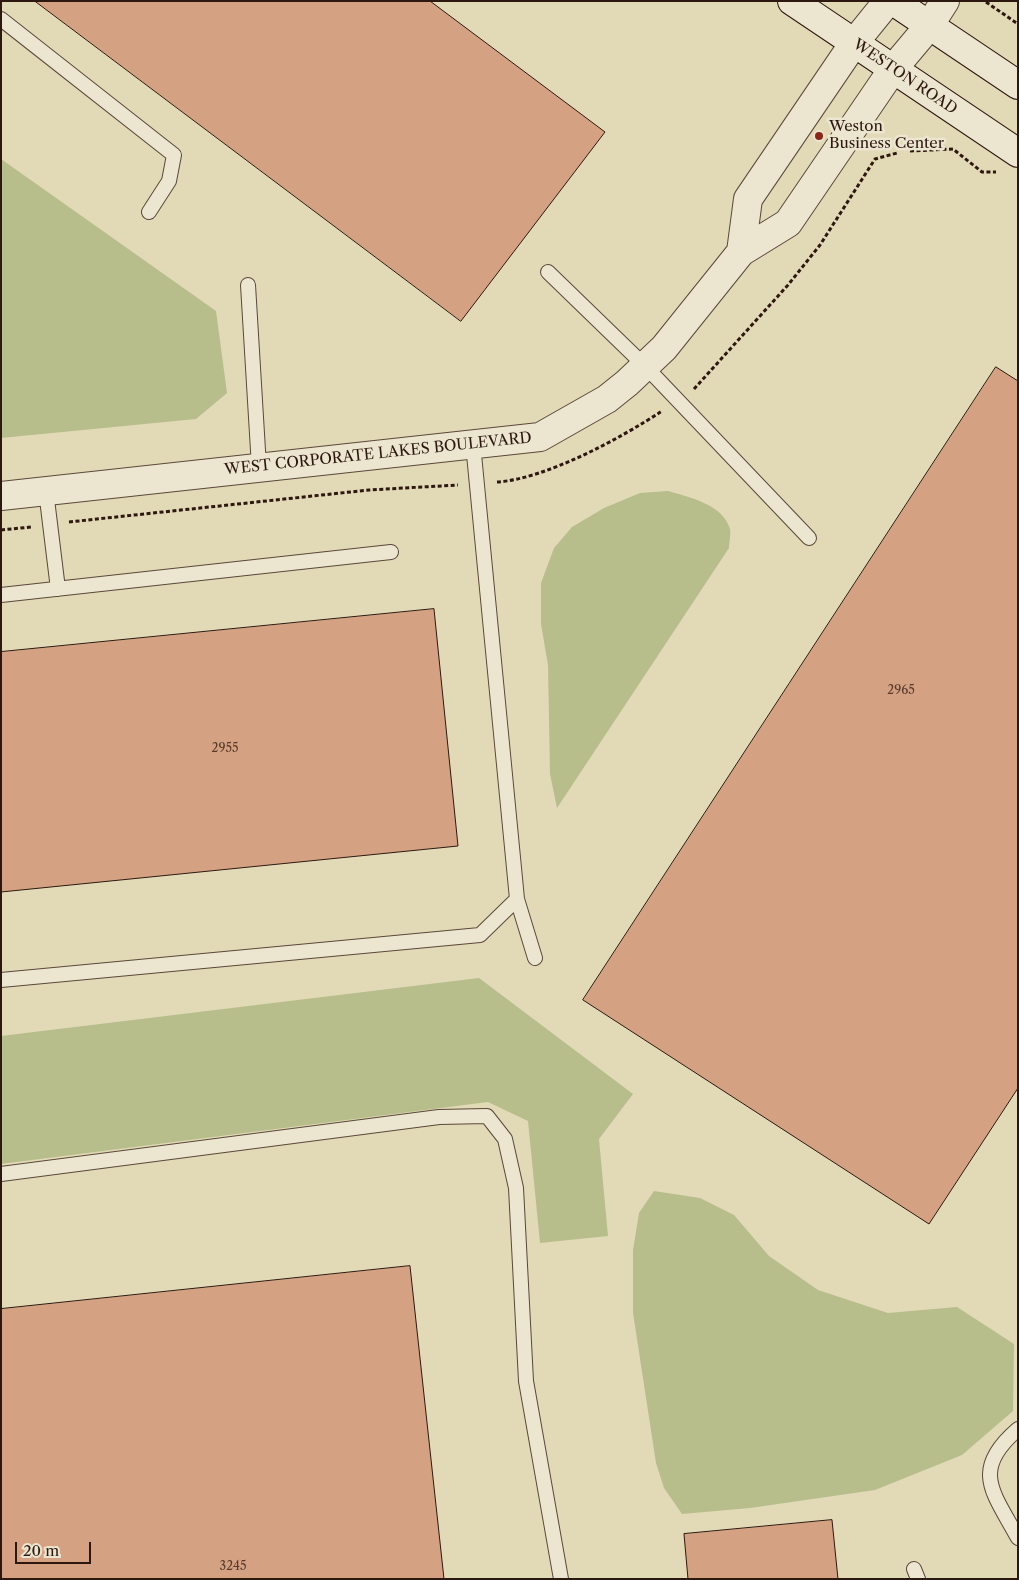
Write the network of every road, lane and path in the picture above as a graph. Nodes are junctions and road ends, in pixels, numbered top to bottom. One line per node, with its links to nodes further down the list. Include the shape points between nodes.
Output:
1 (792, 1): 9 (street, WESTON ROAD)
2 (888, 1): 9 (street)
3 (893, 1): 8 (street)
4 (945, 1): 8 (street, WEST CORPORATE LAKES BOULEVARD)
5 (986, 2): 7 (path)
6 (1, 19): 14 (lane, via 174,155 169,180)
7 (1018, 24)
8 (929, 26): 10 (street, WEST CORPORATE LAKES BOULEVARD); 11 (street)
9 (854, 43): 10 (street, WESTON ROAD); 15 (street, via 748,199)
10 (893, 69): 13 (street, WESTON ROAD); 15 (street, WEST CORPORATE LAKES BOULEVARD, via 788,223)
11 (1018, 85)
12 (910, 151): 13 (path, via 953,149 982,172)
13 (1009, 162)
14 (149, 212)
15 (741, 252): 18 (street, WEST CORPORATE LAKES BOULEVARD, via 682,328)
16 (548, 272): 18 (lane)
17 (248, 285): 20 (lane)
18 (646, 367): 19 (street, WEST CORPORATE LAKES BOULEVARD, via 607,399 540,437); 23 (lane)
19 (473, 444): 20 (street, WEST CORPORATE LAKES BOULEVARD); 27 (lane)
20 (259, 467): 21 (street, WEST CORPORATE LAKES BOULEVARD)
21 (46, 491): 22 (street, WEST CORPORATE LAKES BOULEVARD); 25 (lane)
22 (1, 496)
23 (809, 538)
24 (391, 552): 25 (lane)
25 (58, 589): 26 (lane)
26 (1, 595)
27 (517, 899): 28 (lane); 29 (lane, via 480,935)
28 (535, 958)
29 (1, 980)
30 (1, 1174): 33 (lane, via 439,1117 487,1116 506,1139 516,1188 526,1381)
31 (1018, 1429): 32 (lane, via 996,1449 988,1476)
32 (1018, 1538)
33 (561, 1579)

